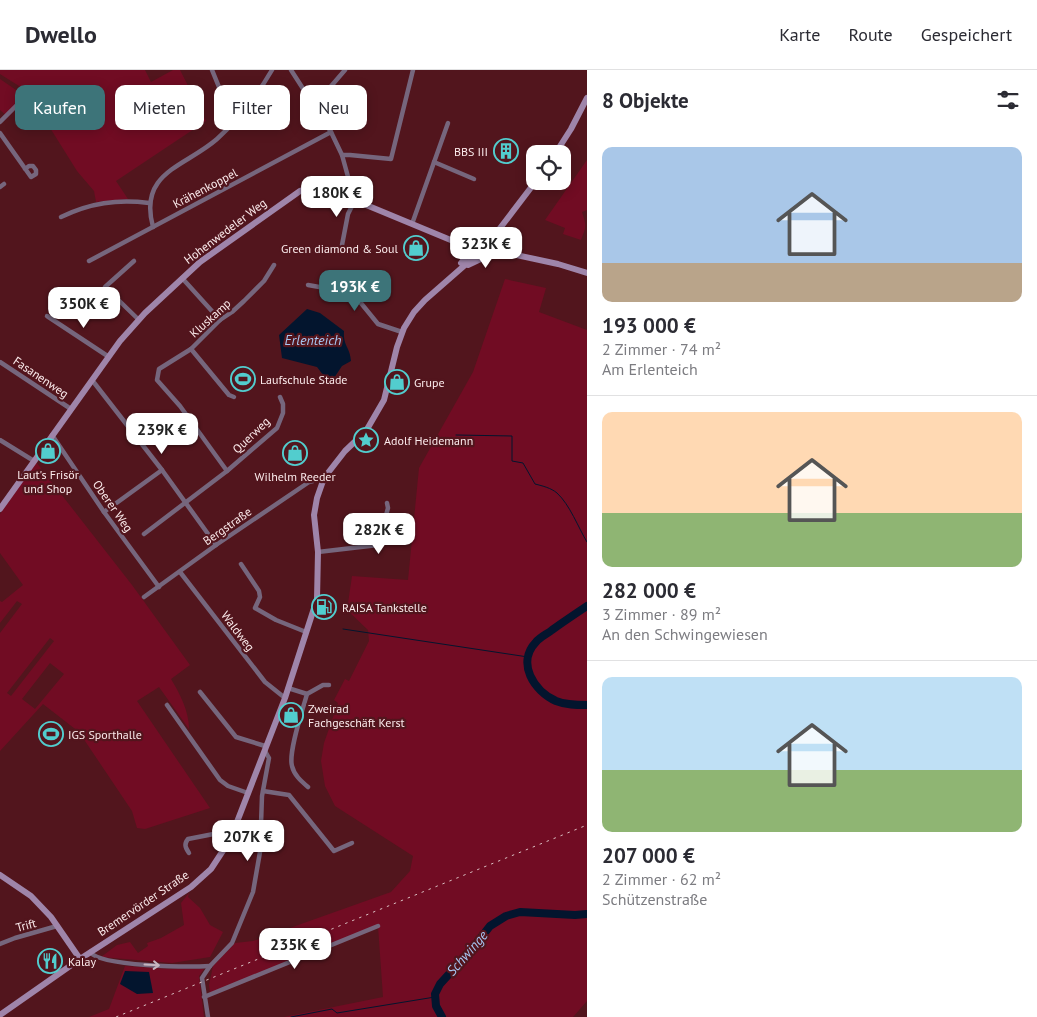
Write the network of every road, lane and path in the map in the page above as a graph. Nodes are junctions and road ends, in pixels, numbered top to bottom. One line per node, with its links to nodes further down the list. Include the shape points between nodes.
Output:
1 (212, 70): 6 (street)
2 (272, 70): 7 (street)
3 (291, 70): 8 (street)
4 (345, 70): 9 (street)
5 (413, 70): 18 (street, via 391,159)
6 (218, 85)
7 (262, 85)
8 (301, 85)
9 (332, 85)
10 (587, 98): 17 (main road)
11 (15, 107): 12 (street)
12 (0, 122)
13 (448, 123): 19 (street)
14 (226, 130): 25 (street, via 161,178 151,193)
15 (331, 132): 18 (street); 28 (street, Krähenkoppel)
16 (0, 133): 20 (street)
17 (560, 145)
18 (342, 155): 23 (street, via 350,184)
19 (434, 162): 21 (street); 27 (street)
20 (26, 169)
21 (474, 179)
22 (530, 190): 29 (main road)
23 (348, 196): 24 (main road, Hohenwedeler Weg); 38 (main road, Hohenwedeler Weg, via 318,187 300,191)
24 (355, 200): 27 (main road, Hohenwedeler Weg); 30 (street, via 348,214)
25 (150, 203): 26 (street, via 132,200 95,204); 28 (street)
26 (61, 217)
27 (412, 224): 31 (main road, Hohenwedeler Weg)
28 (153, 227): 33 (street, Krähenkoppel)
29 (492, 244): 31 (main road, via 484,240); 31 (main road, via 480,257); 32 (main road)
30 (342, 245)
31 (471, 253): 36 (main road, Bremervörder Straße)
32 (514, 254): 36 (main road, via 489,255); 37 (main road)
33 (89, 261)
34 (134, 261): 41 (street, via 105,288)
35 (274, 265): 42 (street, Kluskamp, via 264,281)
36 (454, 274): 43 (main road, Bremervörder Straße, via 414,312)
37 (587, 274)
38 (182, 278): 41 (main road, Hohenwedeler Weg); 42 (street)
39 (308, 285): 43 (street, via 356,297 378,324)
40 (48, 316): 45 (street)
41 (139, 320): 45 (main road, Hohenwedeler Weg)
42 (220, 320): 44 (street, Kluskamp)
43 (402, 332): 56 (main road, Bremervörder Straße, via 384,400 366,431)
44 (191, 349): 48 (street); 55 (street, Kluskamp, via 159,369 157,380)
45 (109, 357): 47 (main road, Hohenwedeler Weg)
46 (0, 362): 50 (street, Fasanenweg)
47 (92, 380): 50 (main road, Hohenwedeler Weg); 54 (street)
48 (234, 397)
49 (280, 397): 55 (street, Querweg, via 283,413 277,428)
50 (71, 409): 51 (main road, Hohenwedeler Weg)
51 (52, 435): 53 (main road, Hohenwedeler Weg); 60 (street, Oberer Weg)
52 (0, 440): 53 (street)
53 (34, 461): 59 (main road, Hohenwedeler Weg)
54 (162, 470): 57 (street); 60 (street)
55 (227, 471): 57 (street, Querweg)
56 (324, 478): 62 (street, Bergstraße, via 309,482); 63 (main road, Bremervörder Straße, via 314,515)
57 (185, 502): 61 (street, Querweg); 62 (street)
58 (387, 504): 63 (street, via 378,545)
59 (0, 509)
60 (104, 512): 66 (street, Oberer Weg)
61 (144, 534)
62 (216, 545): 65 (street, Bergstraße)
63 (318, 552): 68 (main road, Bremervörder Straße, via 318,599)
64 (241, 564): 68 (street, via 259,591 255,608)
65 (180, 572): 66 (street, Bergstraße); 73 (street, Waldweg, via 265,682)
66 (159, 587): 67 (street, Bergstraße)
67 (144, 597)
68 (306, 632): 70 (main road, Bremervörder Straße)
69 (329, 684): 72 (street)
70 (288, 688): 72 (street); 73 (main road, Bremervörder Straße)
71 (200, 692): 75 (street, via 236,737)
72 (307, 694): 76 (street, via 291,764 296,775)
73 (285, 698): 75 (main road, Bremervörder Straße)
74 (167, 705): 78 (street, via 220,780)
75 (265, 748): 77 (street, via 269,758); 78 (main road, Bremervörder Straße)
76 (308, 787)
77 (263, 791): 80 (street, via 289,795 334,851); 88 (street, via 260,852 253,892 232,943)
78 (248, 793): 79 (main road, Bremervörder Straße)
79 (234, 830): 81 (street, via 188,839 185,843); 86 (main road, Bremervörder Straße, via 211,868 191,887)
80 (352, 843)
81 (188, 853)
82 (0, 875): 83 (main road, via 31,896)
83 (57, 926): 85 (street, Trift); 87 (main road)
84 (378, 926): 89 (street)
85 (0, 944)
86 (92, 954): 87 (main road, Bremervörder Straße); 88 (street, one-way to 88, via 103,960 135,964)
87 (80, 959): 90 (main road, Bremervörder Straße)
88 (210, 966): 89 (street, via 202,978)
89 (204, 996): 91 (street)
90 (0, 1015)
91 (208, 1017)

